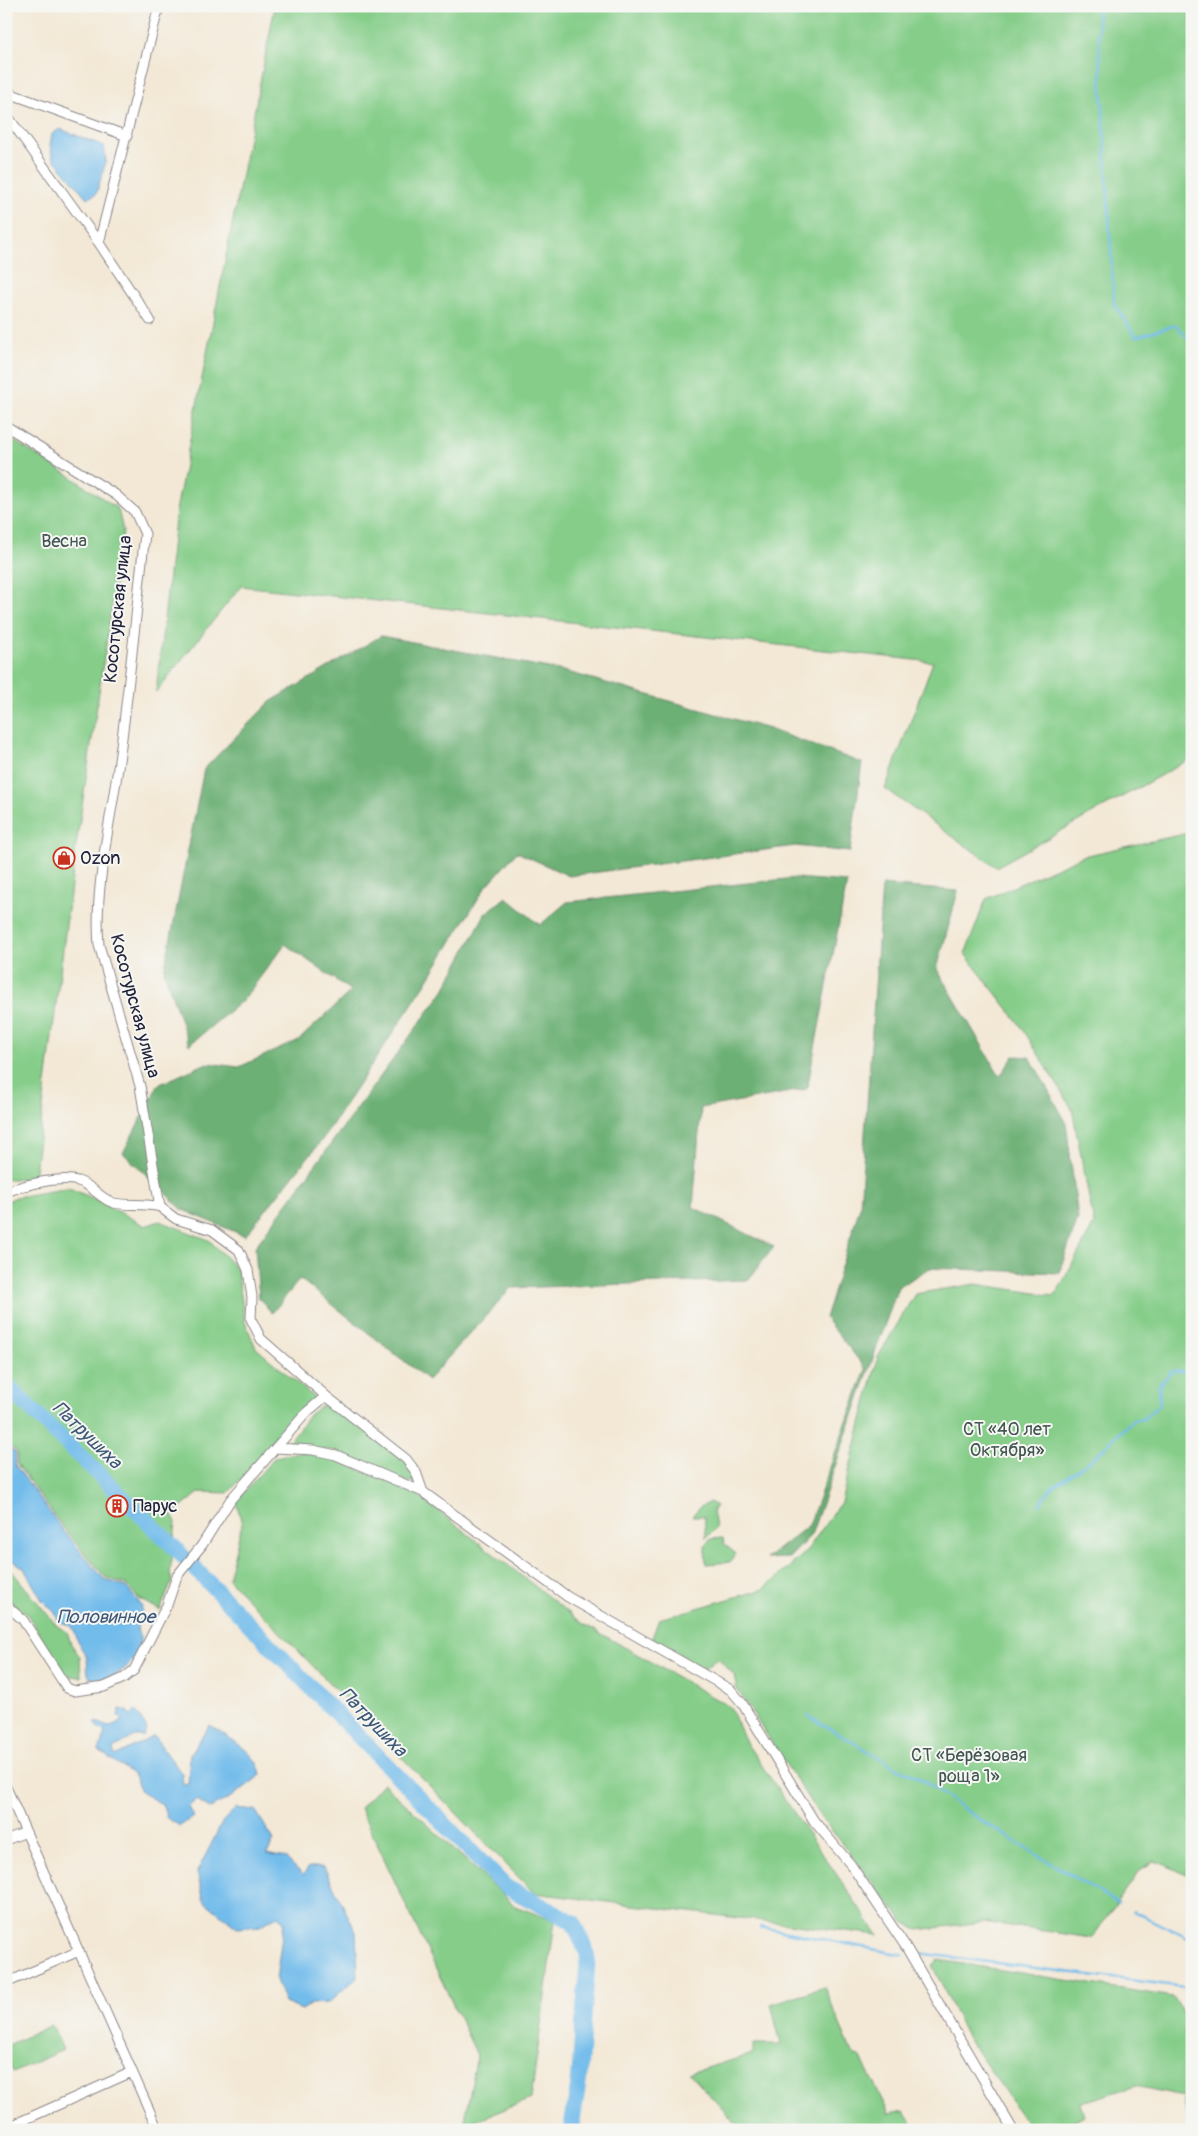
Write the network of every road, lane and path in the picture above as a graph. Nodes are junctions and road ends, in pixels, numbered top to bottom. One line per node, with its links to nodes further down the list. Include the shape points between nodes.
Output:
1 (159, 6): 4 (street)
2 (6, 92): 4 (street)
3 (6, 114): 5 (street)
4 (127, 136): 5 (street)
5 (99, 243): 6 (street)
6 (150, 320)
7 (6, 426): 9 (street, Косотурская улица, via 116,495 135,512 145,534 97,927 99,945 140,1086)
8 (6, 1192): 9 (street, via 20,1186 78,1180 114,1203 144,1203)
9 (160, 1207): 10 (street, via 176,1219 212,1230 239,1250 248,1270 251,1318 261,1340)
10 (326, 1396): 11 (street, via 307,1412); 12 (street, via 406,1459 416,1472)
11 (276, 1448): 12 (street, via 336,1455); 13 (street, via 231,1499 177,1576 168,1605 134,1670 124,1678 104,1687 83,1691 67,1688 23,1620)
12 (423, 1492): 22 (street, via 568,1597 731,1690 814,1821 850,1865 906,1947)
13 (6, 1605)
14 (6, 1787): 15 (street)
15 (26, 1832): 16 (street); 17 (street)
16 (6, 1840)
17 (79, 1951): 18 (street); 19 (street)
18 (6, 1983)
19 (132, 2072): 20 (street); 21 (street)
20 (6, 2128)
21 (158, 2130)
22 (1013, 2130)

